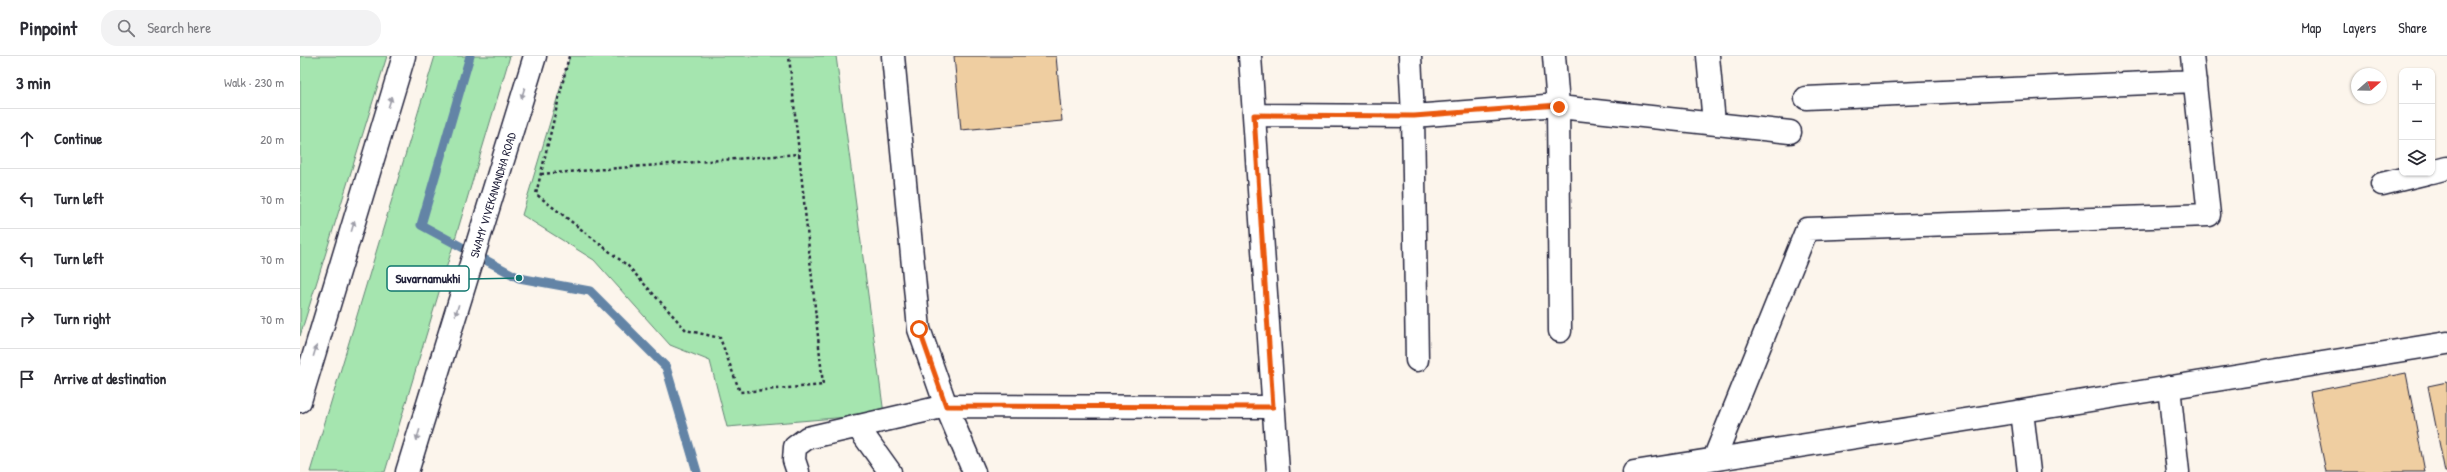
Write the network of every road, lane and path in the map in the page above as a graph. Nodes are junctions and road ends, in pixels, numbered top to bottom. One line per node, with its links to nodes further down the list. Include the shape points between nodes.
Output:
1 (404, 56): 28 (street, one-way to 1)
2 (534, 56): 34 (street, SWAMY VIVEKANANDHA ROAD, one-way to 34)
3 (569, 56): 21 (path)
4 (788, 56): 18 (path)
5 (892, 56): 29 (street, via 919,329)
6 (1250, 56): 14 (street)
7 (1410, 56): 15 (street)
8 (1554, 56): 13 (street)
9 (1708, 56): 16 (street)
10 (2192, 56): 11 (street)
11 (2195, 81): 12 (street); 33 (street, via 2209,215 1807,229)
12 (1806, 98)
13 (1558, 105): 15 (street); 16 (street); 24 (street)
14 (1254, 115): 15 (street); 30 (street)
15 (1414, 116): 26 (street)
16 (1714, 123): 17 (street)
17 (1790, 132)
18 (799, 154): 21 (path); 21 (path, via 823,385 740,392 720,338 686,330 628,266 536,194)
19 (2447, 168): 20 (street)
20 (2435, 171)
21 (541, 174)
22 (2415, 176): 23 (street)
23 (2382, 184)
24 (1560, 331)
25 (2447, 343): 27 (street)
26 (1417, 360)
27 (2169, 387): 31 (street); 41 (street)
28 (300, 401)
29 (946, 406): 30 (street); 32 (street); 37 (street)
30 (1273, 407): 38 (street)
31 (2022, 410): 33 (street); 40 (street)
32 (857, 426): 35 (street, via 807,438 795,447 794,460); 36 (street)
33 (1714, 459): 39 (street)
34 (407, 472)
35 (798, 472)
36 (890, 472)
37 (974, 472)
38 (1278, 472)
39 (1634, 472)
40 (2029, 472)
41 (2178, 472)

